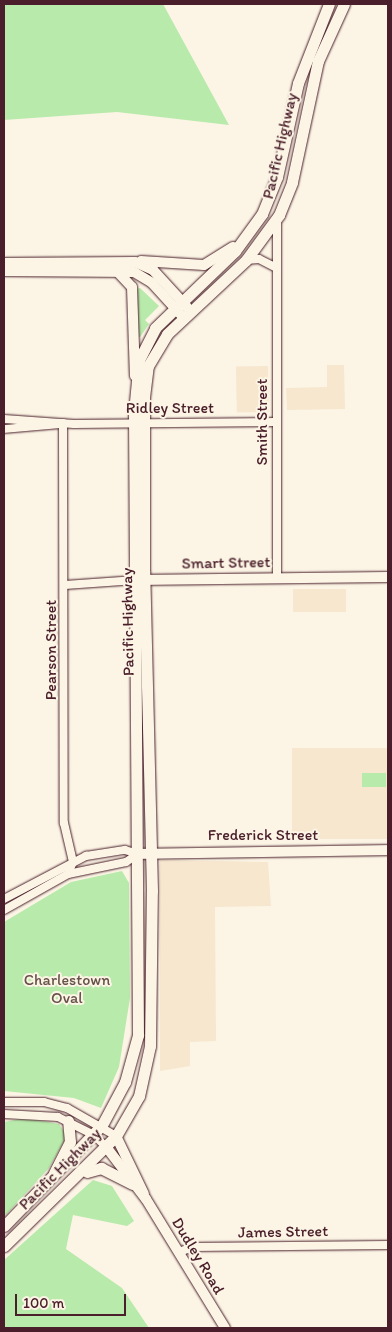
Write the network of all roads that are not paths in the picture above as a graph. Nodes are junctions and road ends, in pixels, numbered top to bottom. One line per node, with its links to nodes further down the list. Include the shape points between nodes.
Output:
1 (329, 4): 4 (highway, Pacific Highway, via 298,83 272,192)
2 (344, 4): 3 (highway, Pacific Highway, via 318,61 292,182)
3 (277, 220): 5 (highway, Pacific Highway); 8 (street, Smith Street)
4 (246, 237): 6 (main road, via 209,264); 11 (highway, Pacific Highway)
5 (246, 260): 8 (street, via 258,258); 12 (highway, Pacific Highway)
6 (135, 262): 7 (main road); 11 (main road, via 153,270)
7 (4, 263)
8 (275, 267): 17 (street, Smith Street)
9 (116, 270): 10 (main road); 11 (main road, via 144,276); 13 (main road, via 132,287)
10 (4, 271)
11 (178, 304): 12 (main road); 13 (highway, Pacific Highway, via 146,342)
12 (187, 314): 16 (highway, Pacific Highway, via 151,359)
13 (135, 376): 16 (highway, Pacific Highway)
14 (4, 418): 15 (street, Ridley Street)
15 (20, 420): 18 (street, Ridley Street); 20 (street)
16 (139, 422): 17 (street, Ridley Street); 18 (street, Ridley Street); 23 (highway, Pacific Highway)
17 (276, 422): 21 (street, Smith Street)
18 (63, 423): 20 (street, Ridley Street); 24 (street, Pearson Street)
19 (4, 430): 20 (street, Ridley Street)
20 (20, 430)
21 (277, 577): 22 (main road, Smart Street); 23 (main road, Smart Street)
22 (388, 577)
23 (140, 580): 24 (street, Smart Street); 26 (highway, Pacific Highway); 27 (highway, Pacific Highway)
24 (65, 585): 28 (street, Pearson Street, via 64,823)
25 (388, 850): 26 (main road, Frederick Street)
26 (151, 852): 27 (main road, Frederick Street); 37 (highway, Pacific Highway, via 150,1046 139,1096)
27 (138, 854): 28 (street, Frederick Street, via 117,851); 29 (street, Frederick Street, via 126,862); 35 (highway, Pacific Highway, via 138,1035 125,1082)
28 (73, 862): 29 (street); 30 (street, Frederick Street)
29 (68, 874): 31 (street, Frederick Street)
30 (4, 899)
31 (4, 910)
32 (4, 1102): 35 (street, via 50,1103)
33 (4, 1114): 34 (street, via 42,1114)
34 (68, 1121): 36 (street); 40 (highway, via 70,1142)
35 (102, 1125): 36 (highway, Pacific Highway); 37 (street)
36 (94, 1135): 38 (street); 40 (highway, Pacific Highway)
37 (116, 1136): 38 (highway, Pacific Highway); 42 (main road, Dudley Road)
38 (107, 1148): 39 (highway, Pacific Highway); 41 (main road, Dudley Road)
39 (81, 1175): 41 (highway, via 98,1168); 45 (highway, Pacific Highway)
40 (48, 1184): 43 (highway, Pacific Highway)
41 (132, 1184): 42 (main road, Dudley Road)
42 (146, 1199): 46 (main road, Dudley Road)
43 (4, 1226)
44 (388, 1245): 46 (street, James Street, via 192,1247)
45 (4, 1246)
46 (179, 1252): 47 (main road, Dudley Road)
47 (224, 1328)

